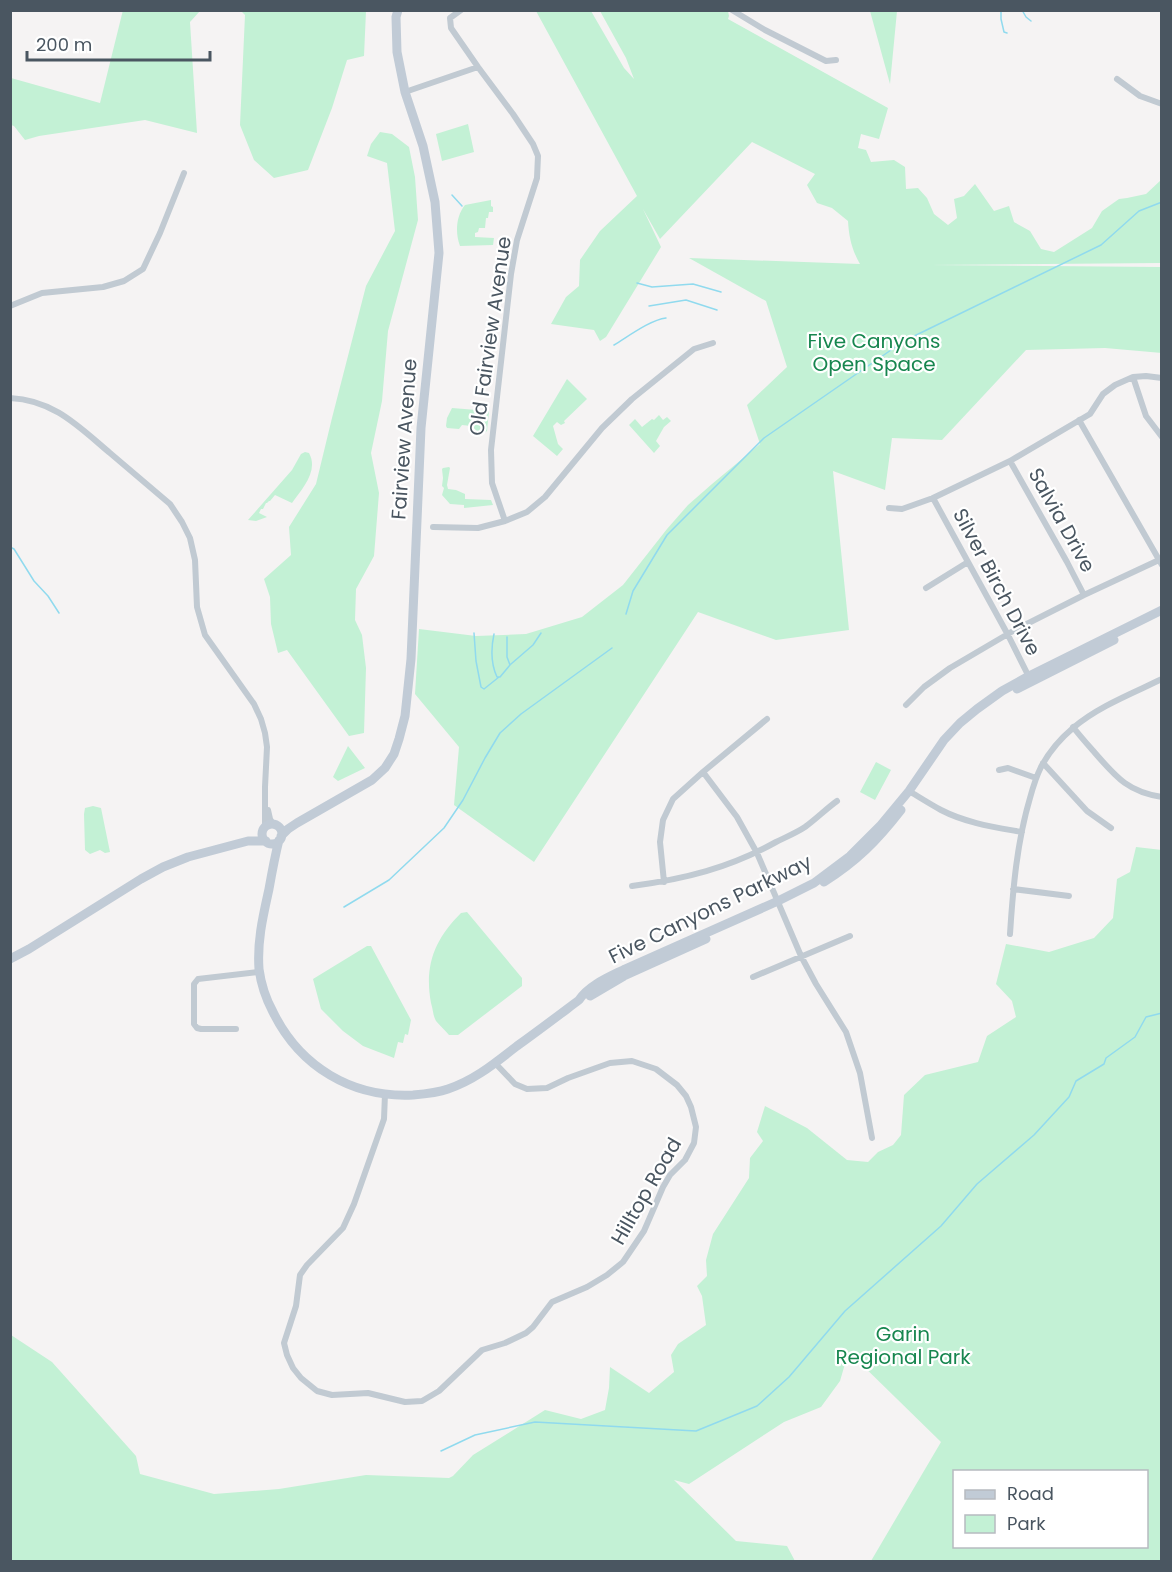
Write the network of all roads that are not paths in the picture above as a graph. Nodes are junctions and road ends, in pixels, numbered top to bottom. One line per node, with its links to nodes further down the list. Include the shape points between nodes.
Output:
1 (398, 10): 7 (main road, Fairview Avenue, via 397,52)
2 (461, 10): 5 (street, Old Fairview Avenue, via 450,18 451,28)
3 (732, 10): 4 (street, via 826,61)
4 (836, 60)
5 (478, 68): 7 (street); 20 (street, Old Fairview Avenue, via 513,114 538,156 537,178 517,240 511,274 491,450 492,483)
6 (1117, 79): 8 (street, via 1140,96)
7 (405, 92): 41 (main road, Fairview Avenue, via 423,146 435,202 439,253 421,428 405,716 394,754 385,768 372,780)
8 (1161, 104)
9 (184, 173): 10 (street, via 143,269 124,281 103,287 42,293)
10 (10, 306)
11 (713, 343): 20 (street, via 694,349 632,399 544,497 527,512)
12 (1133, 377): 13 (street); 15 (street, via 1103,394 1090,414); 16 (street, via 1146,416)
13 (1161, 378)
14 (10, 398): 43 (street, via 47,406 68,417 171,504 180,518 195,560 197,607 205,635 254,704 266,733)
15 (1079, 420): 17 (street); 23 (street)
16 (1161, 437)
17 (1010, 461): 18 (street); 25 (street, Salvia Drive)
18 (933, 498): 19 (street, via 902,509); 22 (street, Silver Birch Drive)
19 (889, 508)
20 (505, 521): 21 (street, via 478,528)
21 (433, 527)
22 (968, 562): 24 (street); 28 (street, Silver Birch Drive)
23 (1160, 562): 25 (street)
24 (926, 588)
25 (1084, 595): 28 (street)
26 (1161, 610): 29 (main road, Five Canyons Parkway)
27 (1161, 616): 29 (main road, Five Canyons Parkway)
28 (1008, 635): 29 (street, Silver Birch Drive); 31 (street, via 950,668)
29 (1030, 679): 38 (main road, Five Canyons Parkway, via 1002,691 960,723)
30 (1161, 679): 33 (street)
31 (906, 705)
32 (767, 719): 36 (street)
33 (1073, 727): 34 (street); 39 (street, via 1114,775 1146,795)
34 (1043, 763): 37 (street); 42 (street, via 1087,811)
35 (999, 770): 37 (street, via 1008,768)
36 (703, 772): 46 (street, via 737,817); 48 (street, via 674,799 663,820 660,842)
37 (1036, 778): 44 (street)
38 (911, 792): 44 (street, via 965,820); 52 (main road, Five Canyons Parkway, via 888,826 856,860 816,888)
39 (1161, 796)
40 (837, 801): 46 (street, via 803,828)
41 (297, 823): 43 (main road, Fairview Avenue); 45 (main road, Fairview Avenue)
42 (1111, 828)
43 (269, 832): 45 (main road, via 281,831); 45 (main road, Fairview Avenue, via 274,843); 47 (main road, Five Canyons Parkway); 56 (main road, Fairview Avenue, via 164,867)
44 (1022, 832): 50 (street)
45 (280, 838): 47 (main road, Five Canyons Parkway)
46 (757, 853): 48 (street); 52 (street)
47 (272, 868): 57 (main road, Five Canyons Parkway, via 259,934)
48 (664, 882): 49 (street)
49 (632, 886)
50 (1013, 889): 51 (street); 53 (street)
51 (1069, 896)
52 (779, 904): 55 (street); 60 (main road, Five Canyons Parkway, via 579,1000)
53 (1010, 934)
54 (850, 936): 55 (street)
55 (801, 956): 58 (street); 62 (street, via 846,1032 860,1073)
56 (10, 959)
57 (259, 972): 59 (street, via 198,979 194,984 197,1028); 61 (main road, Five Canyons Parkway, via 266,1000 293,1044 334,1078)
58 (753, 977)
59 (236, 1029)
60 (495, 1063): 61 (main road, Five Canyons Parkway, via 472,1080 447,1090); 61 (street, Hilltop Road, via 515,1084 527,1089 547,1088 610,1063 632,1061 656,1069 686,1096 696,1127 694,1143 670,1175 644,1231 623,1262 587,1287 552,1302 526,1333 482,1350 440,1391 422,1401 317,1391 293,1368 284,1342 296,1306 300,1275 343,1228 354,1204 384,1119)
61 (385, 1094)
62 (872, 1138)

